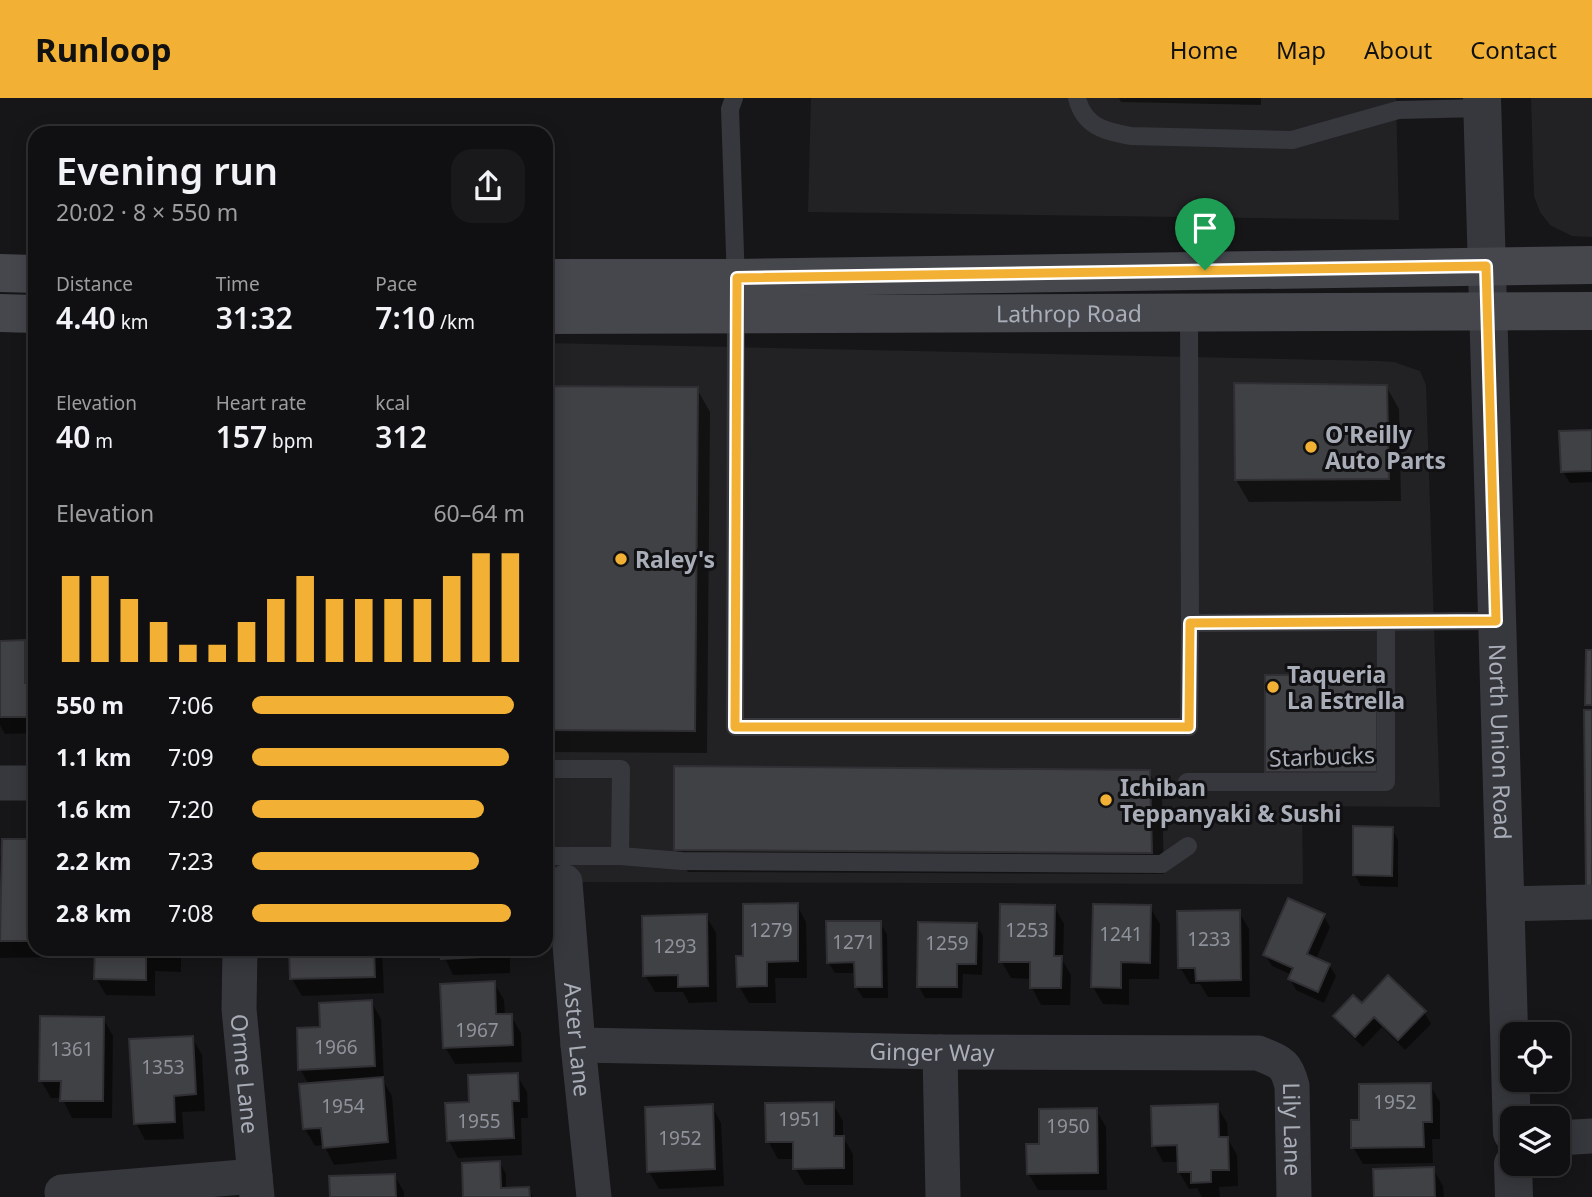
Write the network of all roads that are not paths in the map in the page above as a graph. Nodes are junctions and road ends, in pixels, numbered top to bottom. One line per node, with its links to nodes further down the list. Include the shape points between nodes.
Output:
1 (734, 98): 9 (lane, via 730,109)
2 (1077, 98): 3 (lane, via 1085,119 1108,132 1292,140 1398,110)
3 (1482, 103): 5 (street, North Union Road)
4 (1592, 265): 5 (main road, Lathrop Road)
5 (1486, 266): 9 (main road, Lathrop Road); 10 (street, North Union Road)
6 (0, 273): 7 (main road)
7 (28, 274)
8 (553, 279): 9 (main road, Lathrop Road)
9 (736, 296): 12 (main road, Lathrop Road); 15 (main road, Lathrop Road); 18 (lane, via 735,727 1189,727)
10 (1487, 311): 11 (main road, Lathrop Road); 12 (main road, Lathrop Road); 16 (street, North Union Road)
11 (1592, 311)
12 (1189, 312): 18 (lane)
13 (0, 313): 14 (main road)
14 (28, 314)
15 (553, 314)
16 (1496, 621): 17 (lane); 27 (street, North Union Road)
17 (1385, 622): 18 (lane); 20 (lane, Starbucks, via 1385,782)
18 (1190, 623)
19 (553, 769): 24 (lane, via 621,769)
20 (1187, 782)
21 (0, 783): 22 (street)
22 (28, 783)
23 (1188, 846): 24 (lane, via 1162,864 682,861)
24 (620, 856): 25 (lane)
25 (556, 869): 29 (street, Aster Lane)
26 (1592, 902): 27 (street)
27 (1504, 904): 32 (street, North Union Road)
28 (240, 956): 36 (street, Orme Lane, via 239,1009)
29 (578, 1045): 30 (street, Ginger Way); 38 (street, Aster Lane)
30 (940, 1052): 31 (street, Ginger Way, via 1258,1053); 39 (street)
31 (1282, 1062): 40 (street, Lily Lane, via 1292,1086)
32 (1511, 1106)
33 (1592, 1136): 34 (street)
34 (1570, 1138)
35 (1513, 1176): 41 (street)
36 (256, 1186): 37 (street)
37 (62, 1192)
38 (594, 1197)
39 (943, 1197)
40 (1294, 1197)
41 (1514, 1197)

